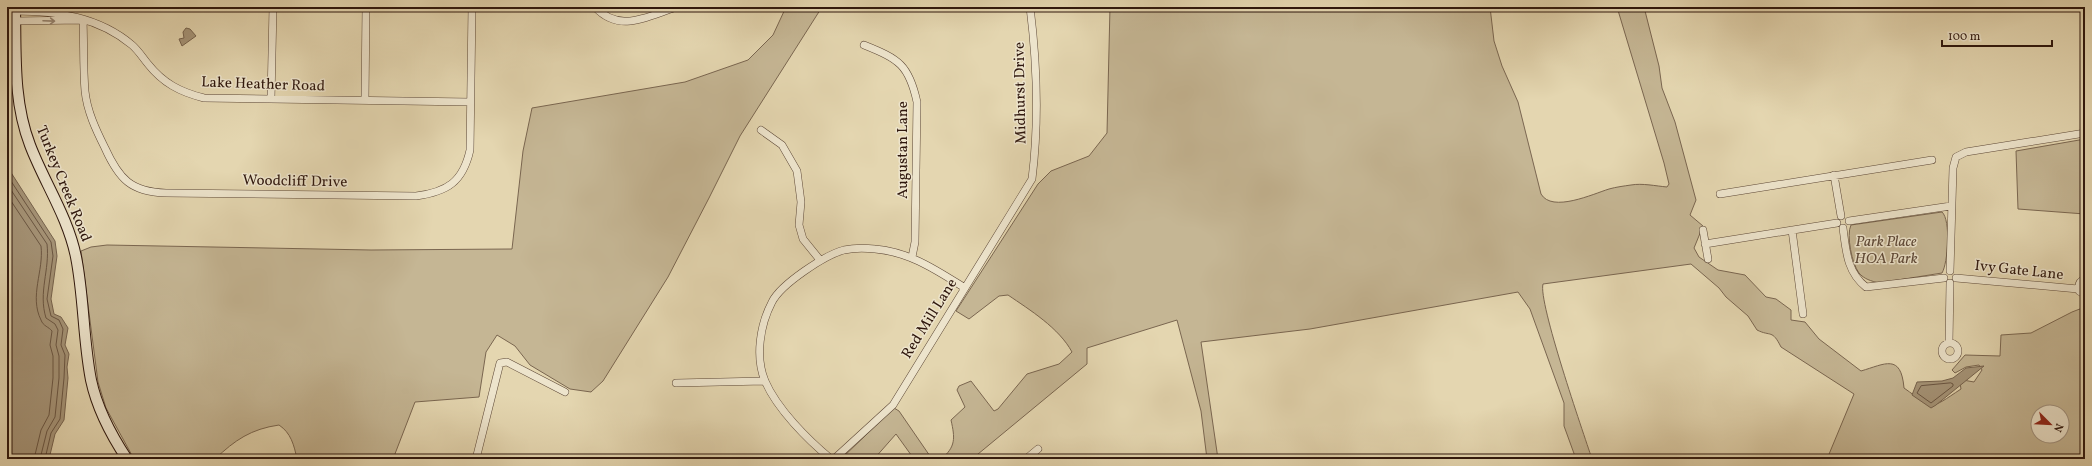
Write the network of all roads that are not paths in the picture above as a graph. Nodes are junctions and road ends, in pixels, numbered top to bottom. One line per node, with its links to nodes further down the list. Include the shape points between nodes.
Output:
1 (273, 7): 10 (street)
2 (366, 7): 11 (street)
3 (472, 7): 12 (street, Woodcliff Drive)
4 (596, 7): 5 (street, via 602,15 613,21 625,22)
5 (677, 7)
6 (1030, 7): 17 (street, Midhurst Drive, via 1036,94)
7 (15, 13): 8 (street, Lake Heather Road, via 63,13); 44 (street, Turkey Creek Road, via 21,113 29,144 67,228 76,255 91,381 103,416)
8 (83, 20): 10 (street, Lake Heather Road, via 103,25 121,36 134,46 160,79 187,94 204,98); 12 (street, Woodcliff Drive, via 85,91 95,127 115,169 125,181 152,193 416,196 433,194 457,180 466,166 470,150)
9 (864, 45): 27 (street, Augustan Lane, via 887,54 904,66 913,82 918,102 915,242)
10 (271, 99): 11 (street, Lake Heather Road)
11 (365, 100): 12 (street, Lake Heather Road)
12 (470, 102)
13 (762, 130): 29 (street, via 782,145 797,171 801,202 799,225 803,239)
14 (2085, 133): 19 (street, via 1960,154 1955,159 1953,168)
15 (1932, 160): 16 (street)
16 (1834, 175): 18 (street); 20 (street)
17 (1032, 179): 35 (street, Red Mill Lane)
18 (1720, 194)
19 (1951, 206): 21 (street); 30 (street)
20 (1841, 216): 21 (street); 22 (street)
21 (1849, 221): 23 (street)
22 (1837, 223): 23 (street); 25 (street)
23 (1843, 228): 31 (street, via 1852,272 1857,280 1866,286)
24 (1703, 230): 26 (street)
25 (1792, 230): 26 (street); 38 (street)
26 (1706, 244): 28 (street)
27 (912, 257): 29 (street, via 874,249 852,249); 35 (street)
28 (1708, 259)
29 (820, 260): 40 (street, via 793,279 772,301 761,334 760,360)
30 (1950, 271): 31 (street); 32 (street, via 1955,273)
31 (1944, 278): 34 (street)
32 (1956, 278): 34 (street); 36 (street, Ivy Gate Lane)
33 (2085, 279): 36 (street, Ivy Gate Lane, via 2079,284)
34 (1950, 283): 39 (street)
35 (965, 288): 47 (street, Red Mill Lane, via 893,405)
36 (2078, 289): 37 (street, Ivy Gate Lane)
37 (2085, 295)
38 (1803, 314)
39 (1949, 343)
40 (765, 381): 41 (street); 46 (street, via 780,406)
41 (676, 383)
42 (565, 392): 45 (street, via 508,362 500,364)
43 (1038, 449): 48 (street)
44 (127, 459)
45 (476, 459)
46 (831, 459)
47 (834, 459)
48 (1026, 459)

